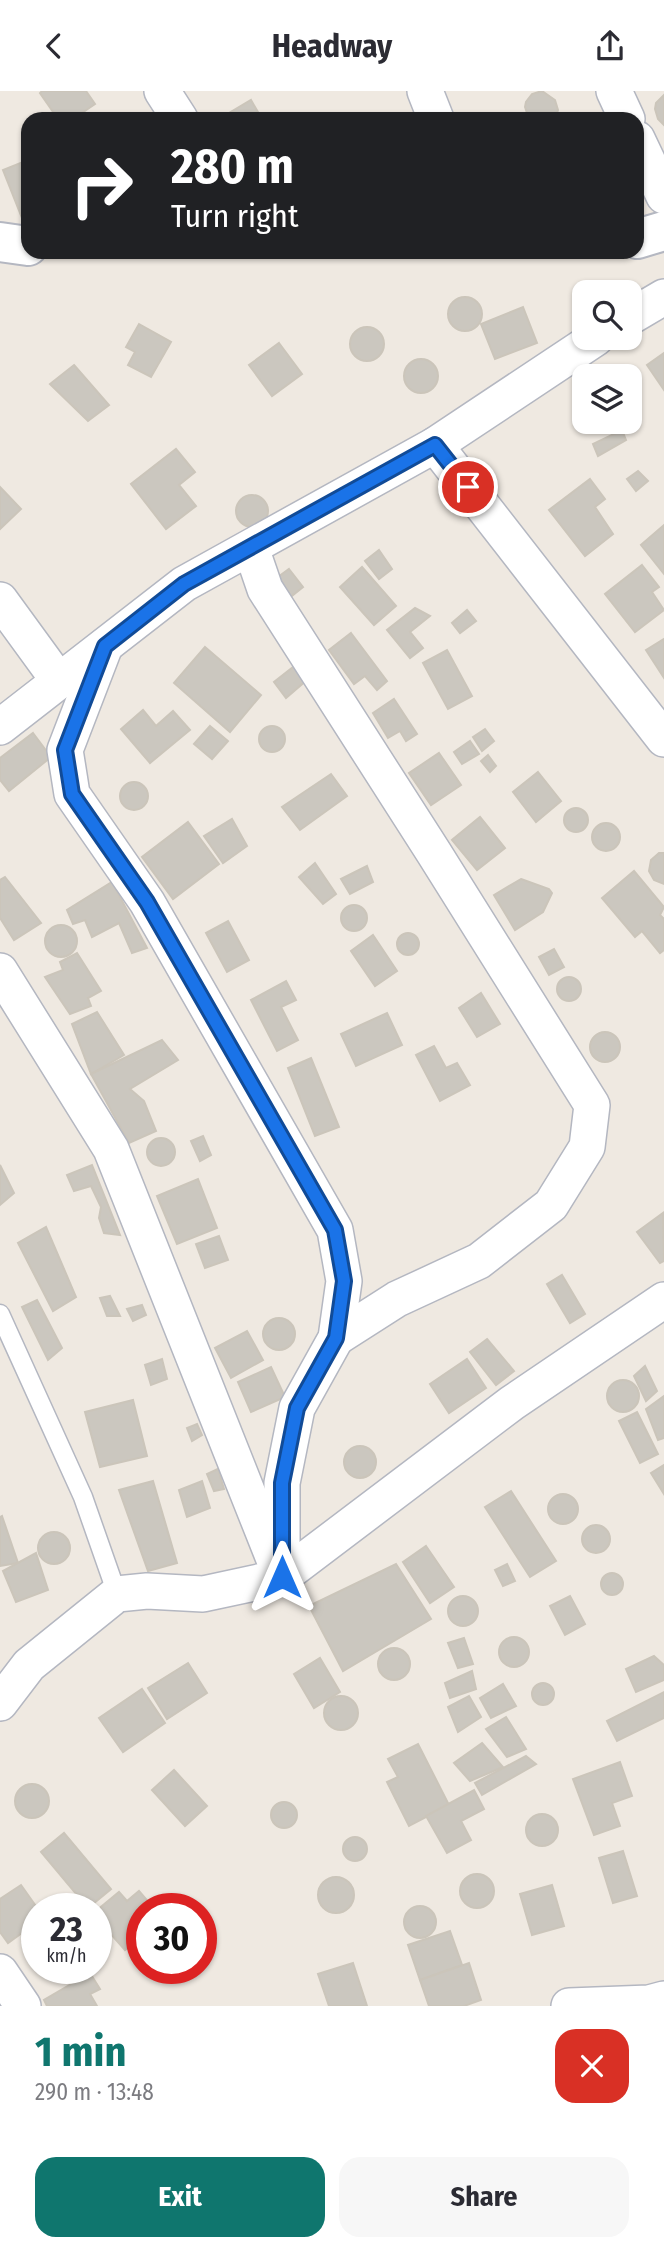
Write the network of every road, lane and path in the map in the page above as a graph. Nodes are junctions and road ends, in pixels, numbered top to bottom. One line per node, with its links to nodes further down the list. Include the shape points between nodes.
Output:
1 (162, 91): 4 (street)
2 (425, 91): 5 (street)
3 (614, 91): 6 (street)
4 (176, 112)
5 (433, 112)
6 (624, 112)
7 (644, 154): 8 (street)
8 (664, 196)
9 (664, 231): 10 (main road)
10 (644, 237)
11 (0, 242): 12 (main road)
12 (21, 245)
13 (664, 297): 14 (street)
14 (642, 310)
15 (578, 350): 16 (street)
16 (435, 445): 17 (street); 22 (street)
17 (251, 548): 19 (street, via 184,584); 26 (street, via 265,589 592,1105 587,1147 551,1205 479,1261 397,1299)
18 (0, 600): 20 (street)
19 (105, 646): 20 (street); 26 (street, via 65,750 72,794 147,902 335,1230 344,1281)
20 (59, 681): 21 (street)
21 (0, 727)
22 (664, 739)
23 (0, 971): 27 (street, via 111,1149)
24 (664, 1300): 27 (street, via 512,1403)
25 (0, 1314): 28 (lane, via 83,1497)
26 (336, 1338): 27 (street, via 297,1408 282,1483)
27 (282, 1577): 28 (street, via 203,1594)
28 (117, 1594): 29 (street)
29 (14, 1658): 30 (street)
30 (0, 1703)
31 (0, 1972): 33 (street)
32 (664, 2000): 34 (street)
33 (23, 2006)
34 (569, 2006)

